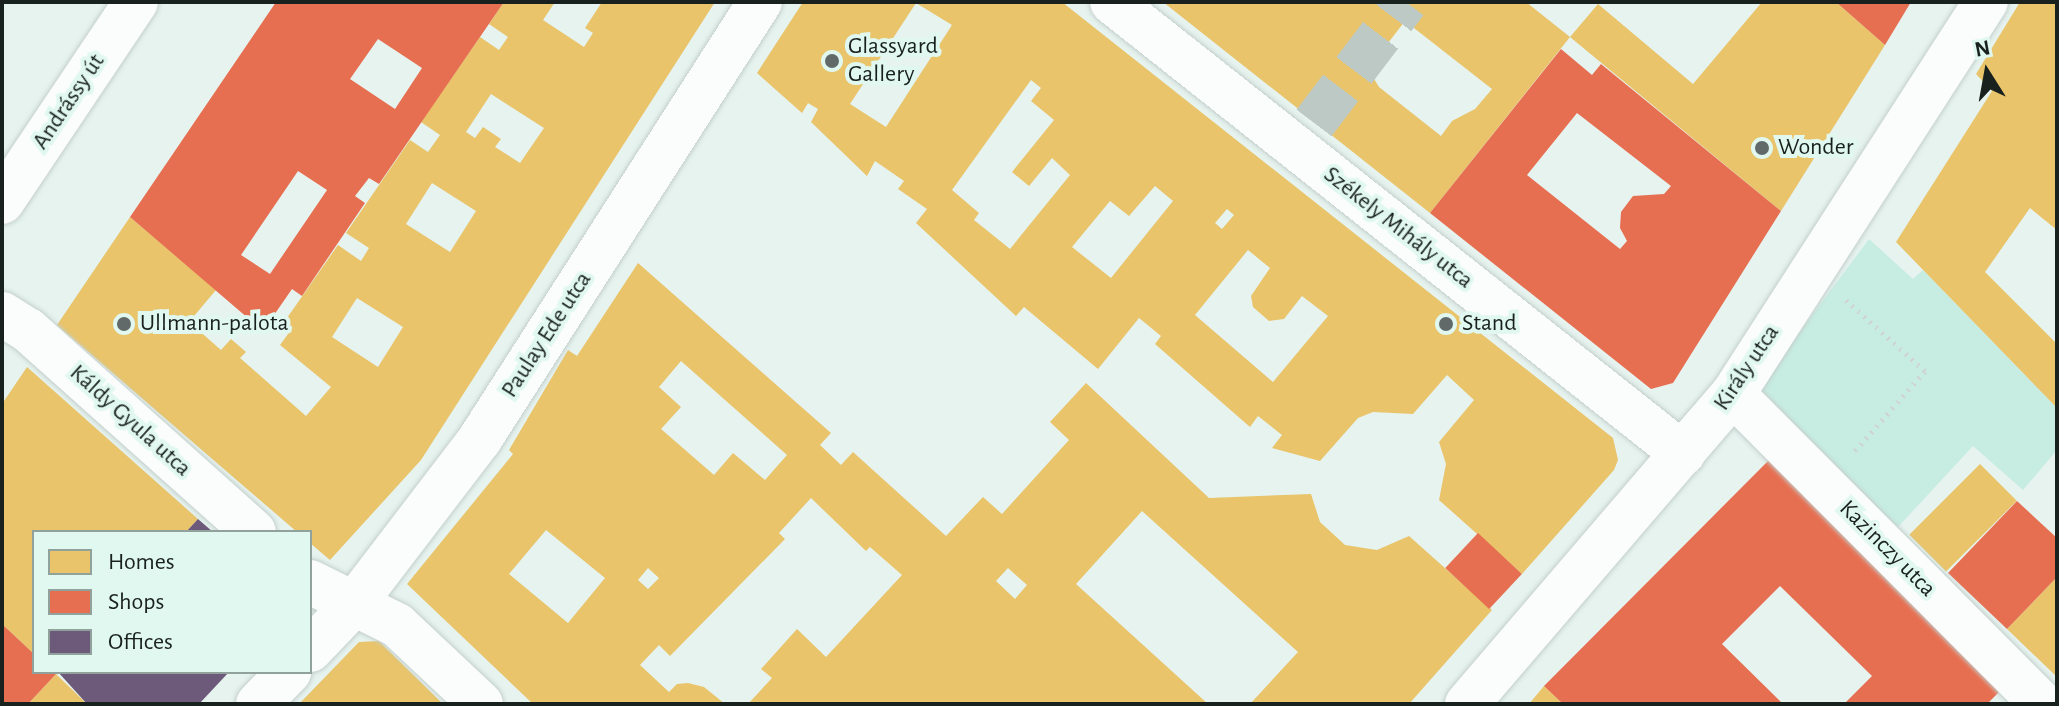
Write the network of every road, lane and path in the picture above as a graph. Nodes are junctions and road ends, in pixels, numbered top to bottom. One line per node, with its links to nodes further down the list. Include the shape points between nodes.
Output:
1 (136, 2): 5 (street, Andrássy út)
2 (760, 2): 13 (street, Paulay Ede utca, via 480,439)
3 (1112, 2): 9 (street, Székely Mihály utca, via 1305,136)
4 (1986, 2): 8 (street, Király utca)
5 (2, 202)
6 (1844, 298): 10 (path, via 1925,371)
7 (2, 314): 11 (street, Káldy Gyula utca, via 28,330)
8 (1733, 394): 9 (street, Király utca); 19 (street, Kazinczy utca)
9 (1683, 454): 18 (street, Király utca)
10 (1846, 461)
11 (252, 530)
12 (312, 583): 13 (street)
13 (354, 604): 14 (street, Paulay Ede utca); 17 (street, via 397,625)
14 (312, 648)
15 (287, 674): 16 (street)
16 (258, 704)
17 (481, 704)
18 (1467, 704)
19 (2042, 704)

